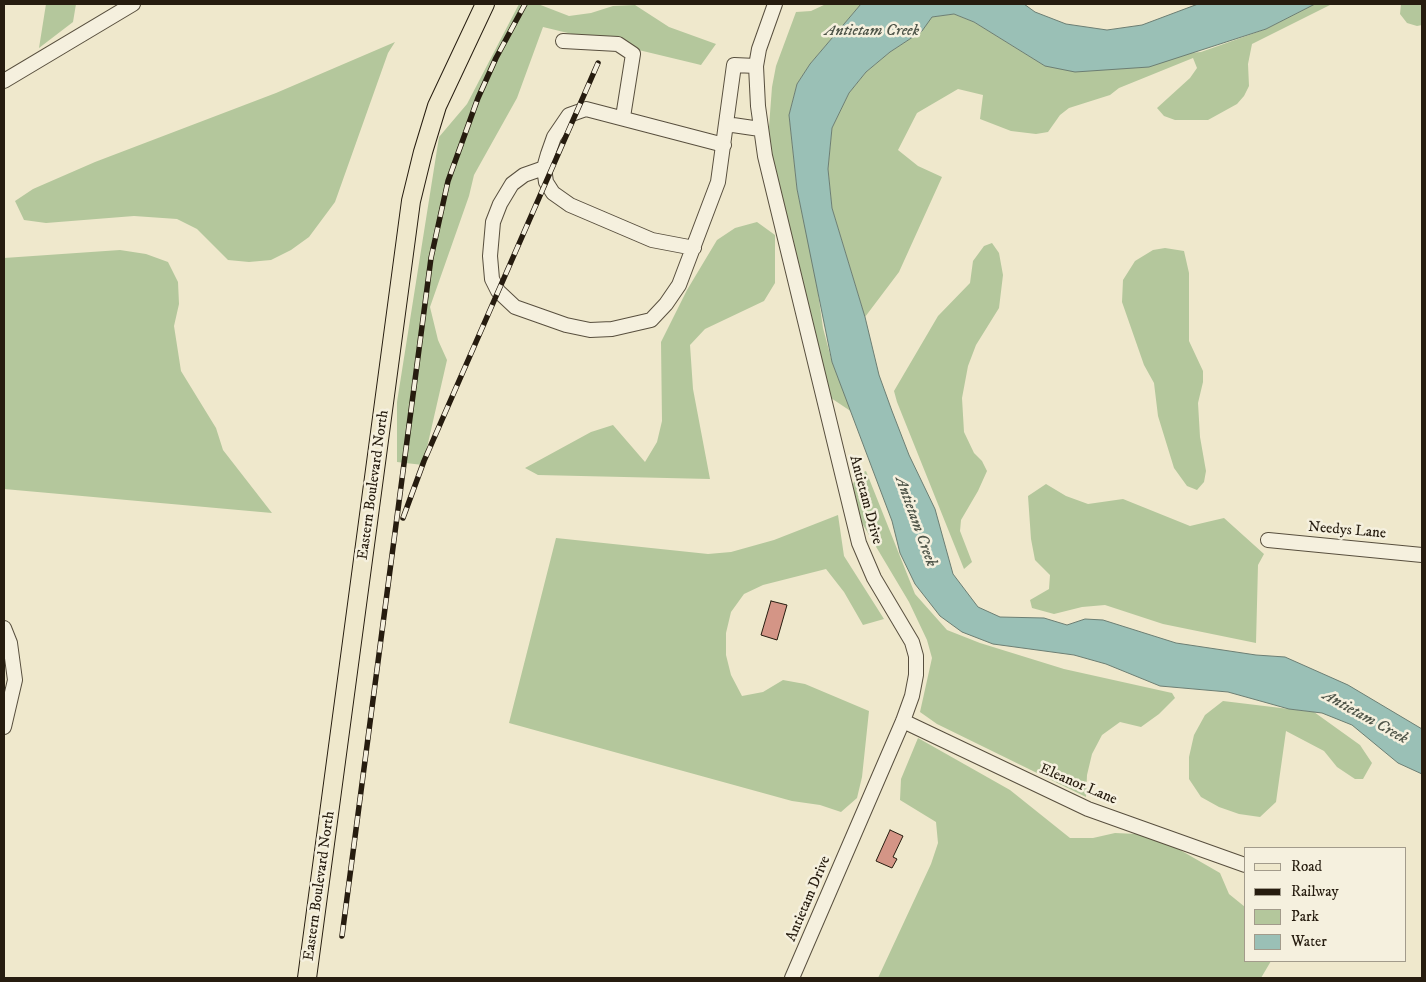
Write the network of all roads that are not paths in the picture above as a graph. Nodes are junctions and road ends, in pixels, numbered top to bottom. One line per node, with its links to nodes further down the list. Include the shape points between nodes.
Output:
1 (133, 4): 6 (street)
2 (485, 4): 19 (main road, Eastern Boulevard North, via 437,106 412,201)
3 (775, 4): 5 (street, Antietam Drive)
4 (563, 41): 7 (street, via 618,44 633,54)
5 (756, 66): 8 (street, via 734,65); 9 (street, Antietam Drive)
6 (4, 80)
7 (623, 117): 10 (street); 11 (street, via 586,109 569,115 554,137)
8 (726, 124): 9 (street); 10 (street)
9 (760, 129): 16 (street, Antietam Drive, via 858,542 874,578 904,625 916,656 912,696)
10 (724, 145): 12 (street, via 718,182)
11 (544, 168): 12 (street, via 546,182 553,193 570,204 652,240); 12 (street, via 524,175 512,184 493,222 492,278 498,291 515,306 566,325 590,330 631,326 651,320 678,285)
12 (694, 248)
13 (1268, 540): 14 (street, Needys Lane)
14 (1422, 555)
15 (4, 628): 17 (street, via 10,643 15,680)
16 (903, 721): 18 (street, Eleanor Lane, via 1088,809); 20 (street, Antietam Drive)
17 (4, 727)
18 (1244, 865)
19 (307, 978)
20 (792, 978)

